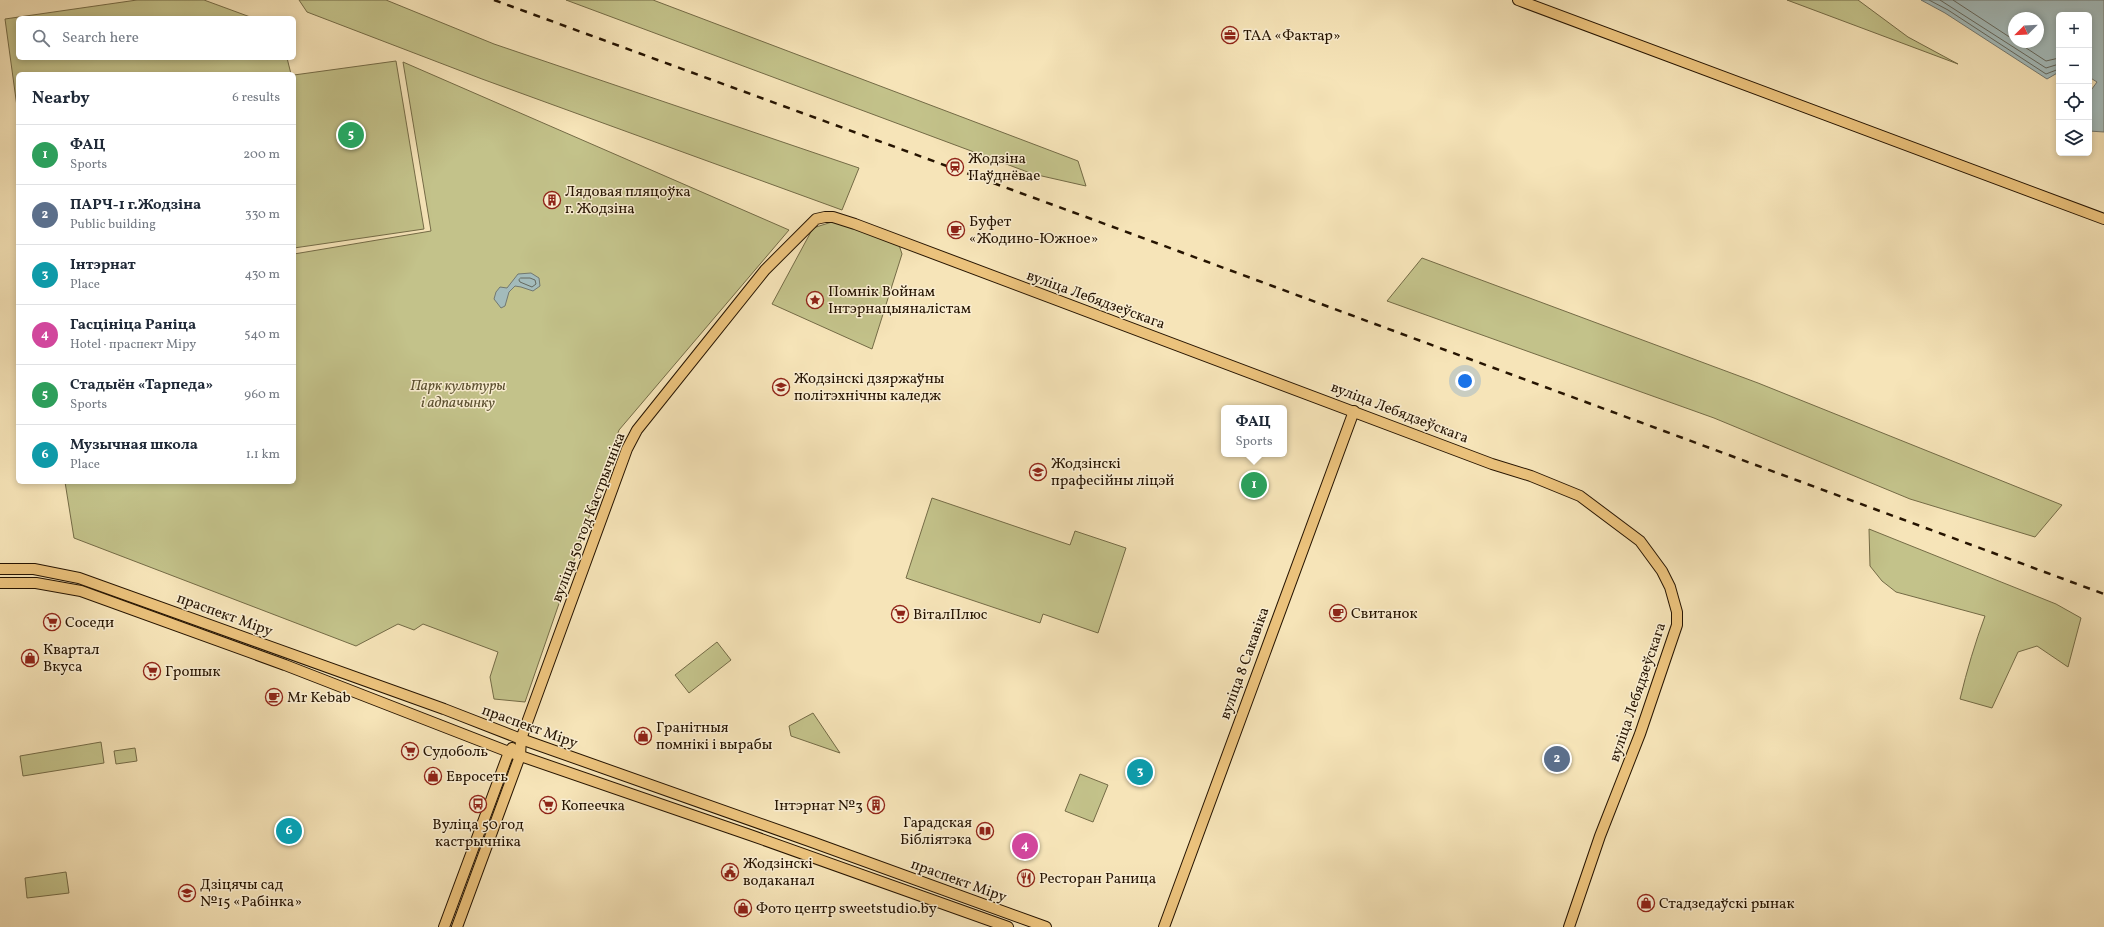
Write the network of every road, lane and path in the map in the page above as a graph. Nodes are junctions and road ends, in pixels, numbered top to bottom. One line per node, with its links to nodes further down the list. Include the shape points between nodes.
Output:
1 (1518, 0): 2 (main road)
2 (2104, 219)
3 (765, 270): 4 (main road, вуліца Лебядзеўскага, via 816,219 833,217); 9 (main road, вуліца 50 год Кастрычніка, via 637,430 630,443)
4 (1354, 411): 20 (main road, вуліца 8 Сакавіка); 21 (main road, вуліца Лебядзеўскага, via 1580,496 1640,541 1662,571 1670,587 1677,612 1677,625)
5 (0, 570): 7 (main road, праспект Міру, via 34,569 79,578)
6 (0, 583): 8 (main road, праспект Міру, via 36,583 81,591)
7 (295, 655): 8 (main road); 9 (main road, праспект Міру)
8 (292, 669): 10 (main road, праспект Міру)
9 (521, 740): 10 (main road, вуліца 50 год Кастрычніка); 11 (main road, вуліца 50 год Кастрычніка); 12 (main road, праспект Міру)
10 (509, 752): 11 (main road, праспект Міру); 16 (main road, вуліца 50 год Кастрычніка)
11 (520, 756): 13 (main road, праспект Міру); 17 (main road, вуліца 50 год Кастрычніка)
12 (773, 829): 13 (main road); 14 (main road, праспект Міру)
13 (768, 841): 15 (main road, праспект Міру)
14 (962, 897): 15 (main road); 19 (main road, праспект Міру)
15 (958, 909): 18 (main road, праспект Міру)
16 (444, 927)
17 (457, 927)
18 (1008, 927)
19 (1046, 927)
20 (1164, 927)
21 (1569, 927)

